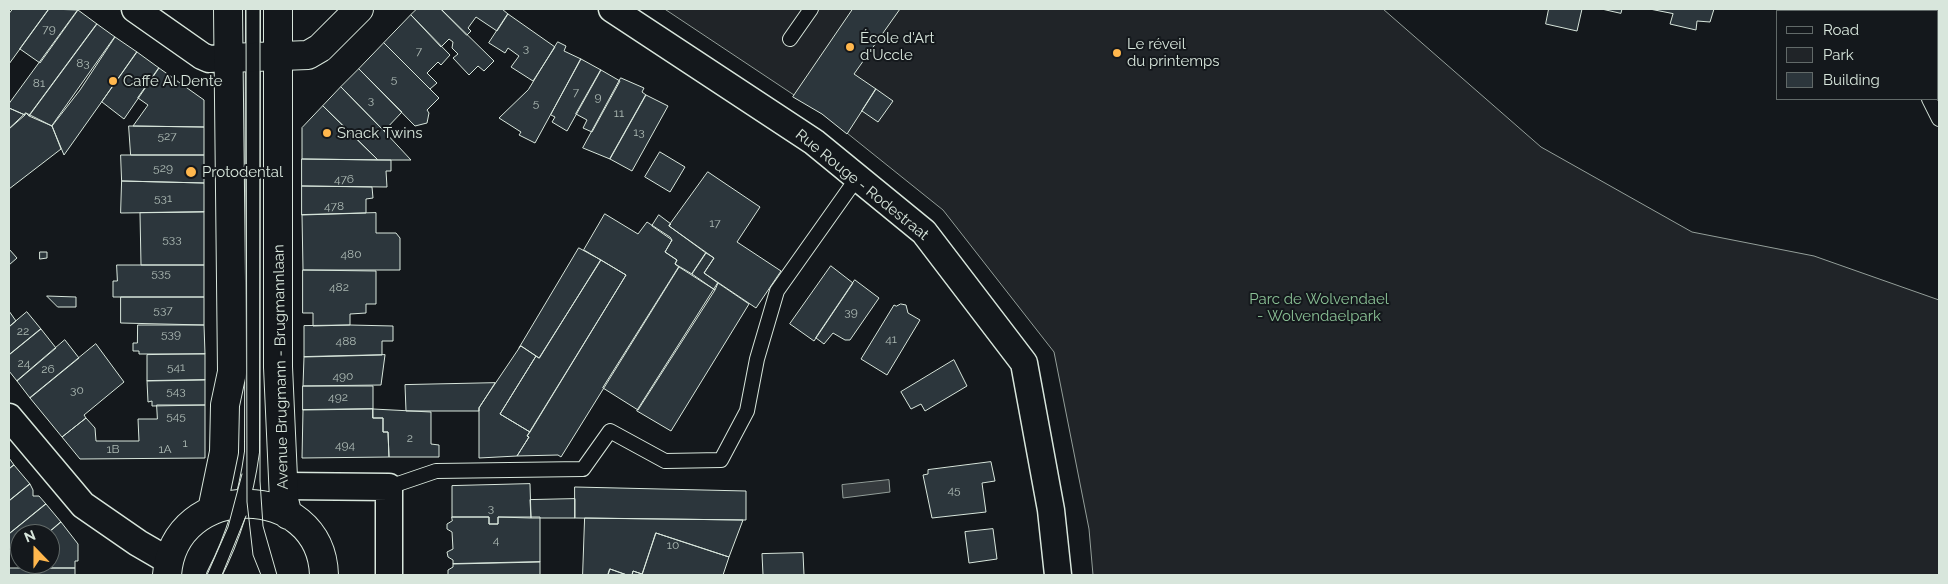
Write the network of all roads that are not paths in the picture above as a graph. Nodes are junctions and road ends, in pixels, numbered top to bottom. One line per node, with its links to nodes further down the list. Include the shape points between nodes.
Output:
1 (135, 9): 9 (street, via 209,59)
2 (228, 9): 9 (main road, Avenue Brugmann - Brugmannlaan)
3 (253, 9): 9 (lane)
4 (278, 9): 9 (main road, Avenue Brugmann - Brugmannlaan)
5 (358, 9): 9 (main road, via 320,48 308,55)
6 (612, 9): 12 (street, Rue Rouge - Rodestraat, via 814,142)
7 (811, 9): 8 (lane)
8 (790, 39)
9 (253, 57): 14 (main road, Avenue Brugmann - Brugmannlaan); 16 (lane, via 254,424); 17 (main road, Avenue Brugmann - Brugmannlaan, via 232,372 225,404 224,452)
10 (1930, 100): 11 (lane)
11 (1939, 119)
12 (857, 178): 15 (lane, via 777,291 757,359 747,411 721,460 665,461 610,431 583,469 436,471); 23 (street, Rue Rouge - Rodestraat, via 924,232 1024,363 1051,510)
13 (9, 417): 19 (street, via 83,505)
14 (285, 486): 15 (street); 18 (main road, Avenue Brugmann - Brugmannlaan)
15 (389, 487): 22 (street)
16 (243, 502): 17 (main road, Avenue Brugmann - Brugmannlaan); 18 (main road, Avenue Brugmann - Brugmannlaan, via 270,506); 20 (lane, via 230,542)
17 (212, 510): 19 (main road, Avenue Brugmann - Brugmannlaan, via 196,520 182,535)
18 (288, 515): 21 (main road, Avenue Brugmann - Brugmannlaan, via 314,542)
19 (168, 568)
20 (214, 575)
21 (324, 575)
22 (389, 575)
23 (1058, 575)

